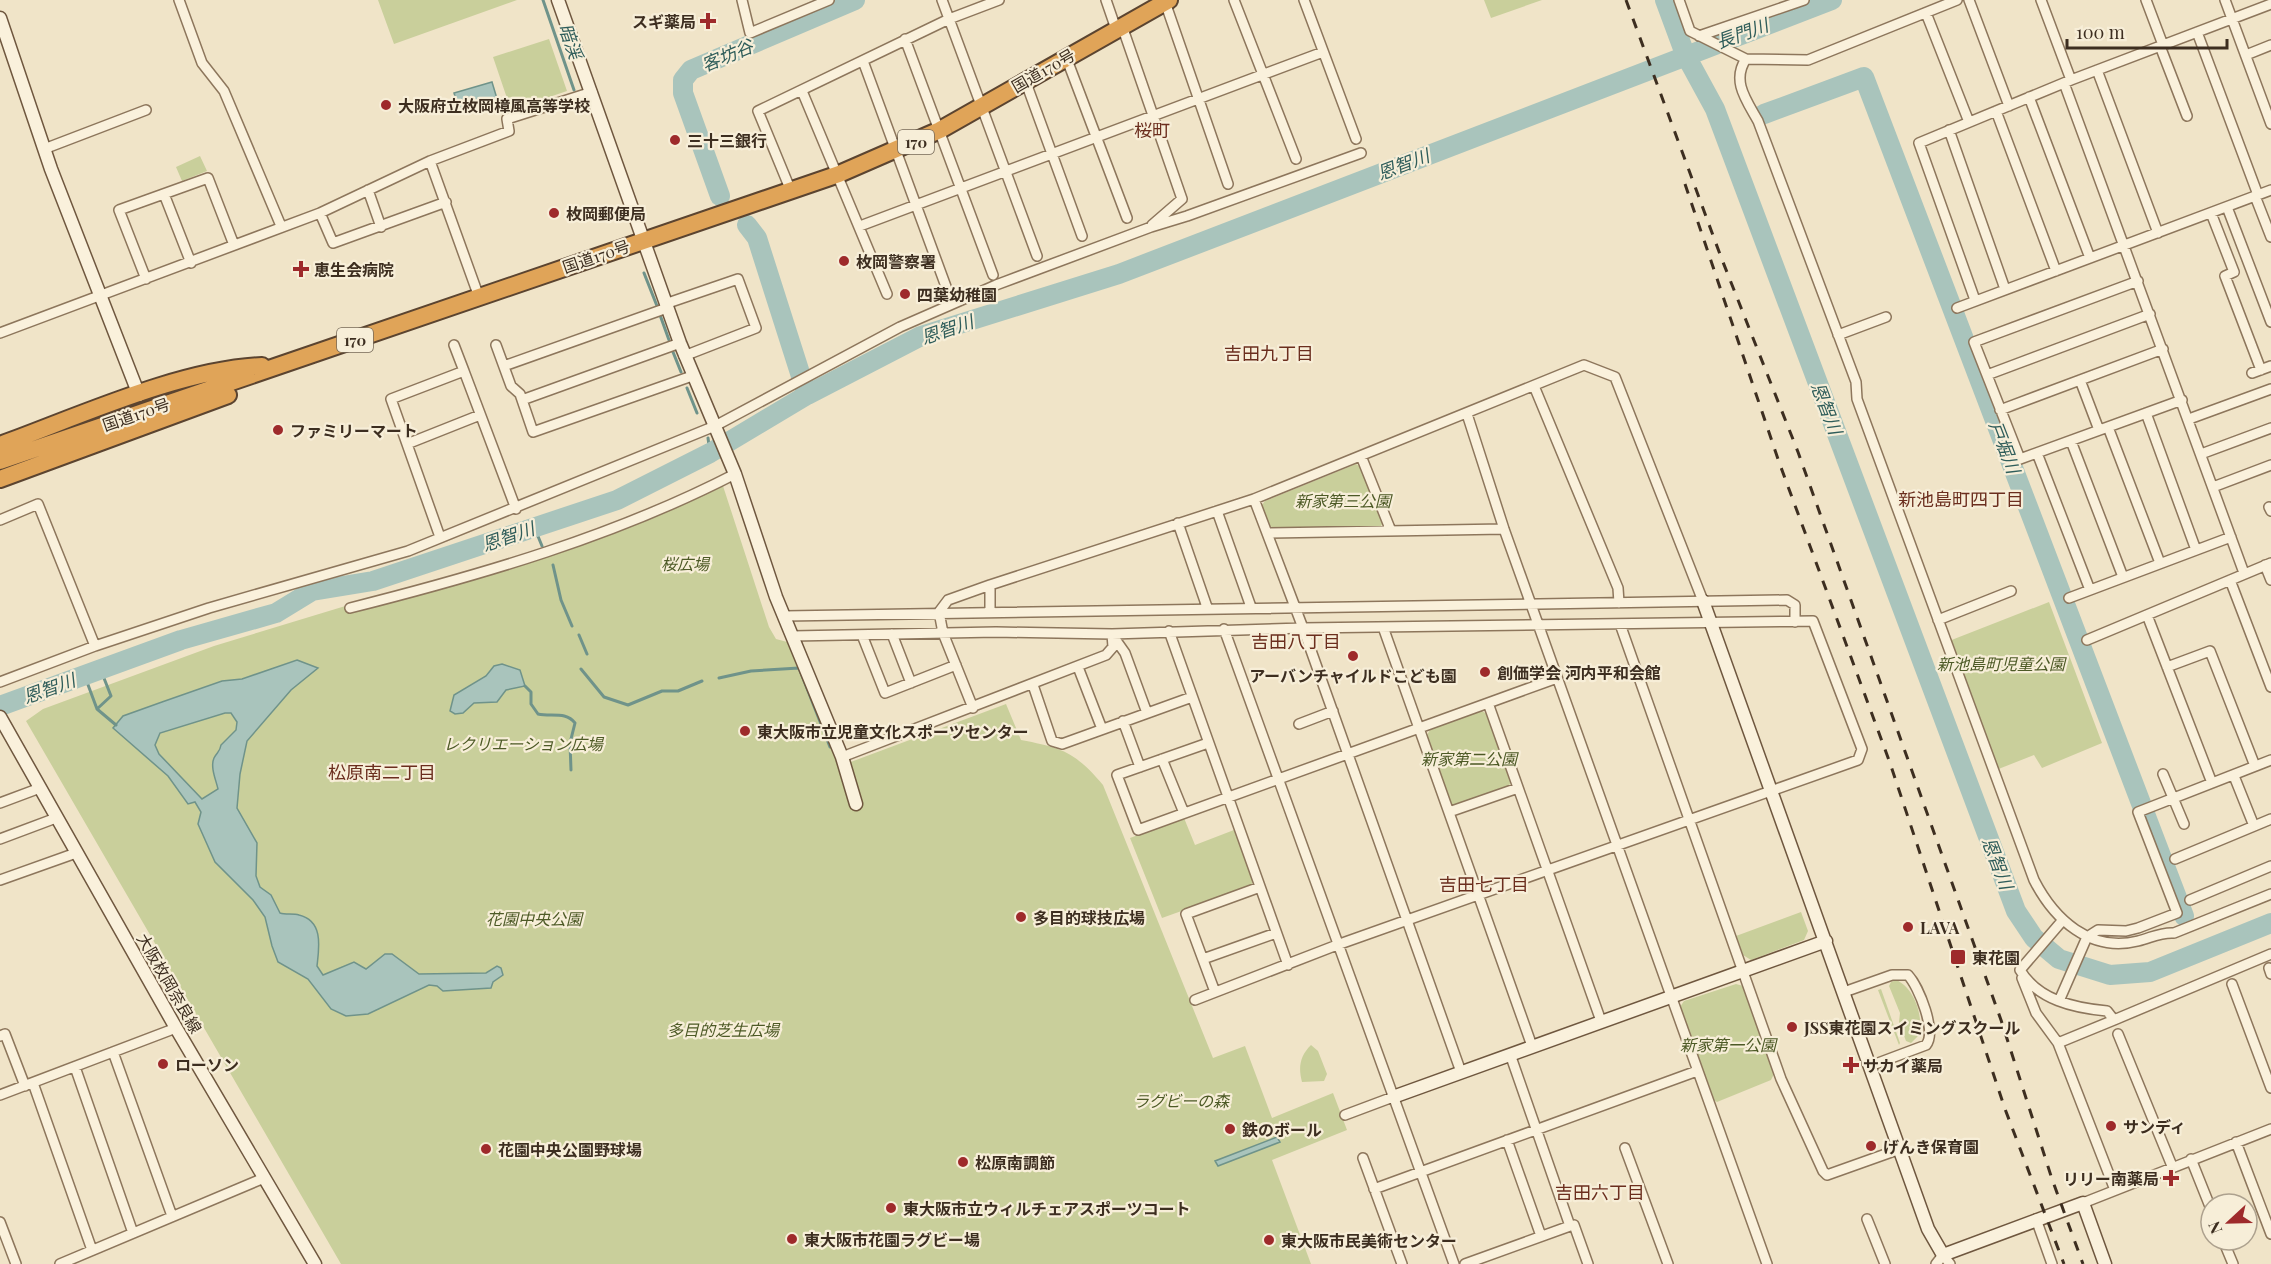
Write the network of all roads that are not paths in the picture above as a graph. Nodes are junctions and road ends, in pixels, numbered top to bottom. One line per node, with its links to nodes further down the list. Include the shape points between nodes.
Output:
1 (180, 0): 75 (street, via 202,63 224,91)
2 (558, 0): 39 (street)
3 (742, 0): 4 (street, via 750,33)
4 (829, 0)
5 (942, 0): 21 (street)
6 (996, 0): 21 (street)
7 (1106, 0): 23 (street)
8 (1234, 0): 35 (street)
9 (1304, 0): 29 (street)
10 (1679, 0): 25 (street, via 1690,31)
11 (1804, 0): 25 (street)
12 (1957, 0): 19 (street)
13 (1969, 0): 43 (street)
14 (2041, 0): 37 (street)
15 (2146, 0): 28 (street)
16 (2224, 0): 22 (street)
17 (1167, 1): 23 (highway, 国道170号 / 170); 41 (street)
18 (2271, 4): 22 (street)
19 (1926, 13): 32 (street, via 1808,60); 48 (street)
20 (0, 18): 54 (street)
21 (949, 19): 26 (street); 42 (street)
22 (2231, 19): 24 (street); 30 (street)
23 (1119, 28): 31 (highway, 国道170号 / 170); 46 (street)
24 (2197, 32): 28 (street); 68 (street)
25 (1702, 38): 32 (street)
26 (905, 39): 33 (street); 50 (street)
27 (2271, 45): 30 (street)
28 (2161, 46): 34 (street); 47 (street)
29 (1323, 52): 35 (street); 53 (street)
30 (2246, 55): 49 (street)
31 (1066, 57): 36 (highway, 国道170号 / 170); 52 (street)
32 (1746, 59): 104 (street, via 1739,69 1739,81 1758,121)
33 (863, 61): 38 (street); 55 (street)
34 (2097, 70): 37 (street); 79 (street)
35 (1263, 74): 41 (street); 58 (street)
36 (1025, 80): 42 (highway, 国道170号 / 170); 57 (street)
37 (2067, 81): 40 (street); 84 (street)
38 (802, 91): 61 (street); 66 (street, via 758,111)
39 (592, 92): 59 (street, via 507,119 509,131); 82 (street)
40 (2029, 97): 43 (street); 86 (street)
41 (1199, 99): 46 (street); 62 (street)
42 (981, 106): 50 (highway, 国道170号 / 170); 60 (street)
43 (2009, 106): 45 (street)
44 (146, 110): 54 (street)
45 (1996, 111): 48 (street); 88 (street)
46 (1154, 116): 52 (street); 78 (street, via 1182,199)
47 (2187, 116)
48 (1969, 122): 51 (street)
49 (2271, 124)
50 (940, 130): 55 (highway, 国道170号 / 170); 63 (street)
51 (1949, 130): 92 (street); 97 (street, via 1918,143)
52 (1097, 138): 57 (street); 74 (street)
53 (1356, 139)
54 (44, 149): 95 (street)
55 (896, 152): 61 (highway, 国道170号 / 170); 70 (street)
56 (1361, 153): 78 (street)
57 (1052, 154): 60 (street); 80 (street)
58 (1296, 159)
59 (430, 161): 64 (street); 69 (street)
60 (1006, 171): 63 (street); 85 (street)
61 (839, 174): 66 (highway, 国道170号 / 170); 76 (street)
62 (1228, 184)
63 (961, 189): 70 (street); 89 (street)
64 (368, 190): 72 (street); 77 (street)
65 (2271, 190): 68 (street)
66 (791, 191): 82 (highway, 国道170号 / 170)
67 (164, 194): 83 (street, via 208,178); 87 (street); 90 (street, via 119,210)
68 (2257, 196): 71 (street); 81 (street)
69 (446, 202): 77 (street); 96 (street)
70 (916, 206): 76 (street); 93 (street)
71 (2227, 207): 73 (street); 102 (street)
72 (320, 213): 75 (street); 77 (street, via 333,243)
73 (2211, 213): 79 (street); 112 (street, via 2234,272 2225,276 2256,371)
74 (1127, 218)
75 (280, 226): 83 (street)
76 (860, 226): 94 (street)
77 (381, 227)
78 (1151, 227): 127 (street, via 900,327 794,381)
79 (2158, 233): 84 (street)
80 (1082, 236)
81 (2271, 237)
82 (643, 239): 96 (highway, 国道170号 / 170); 98 (street)
83 (234, 245): 87 (street)
84 (2125, 245): 86 (street); 91 (street)
85 (1037, 256)
86 (2090, 258): 88 (street)
87 (191, 262): 90 (street)
88 (2056, 271): 92 (street)
89 (993, 275)
90 (146, 279): 95 (street)
91 (2138, 281): 100 (street); 114 (street, via 1974,342)
92 (2006, 289): 97 (street)
93 (948, 292)
94 (887, 294)
95 (100, 295): 103 (street); 119 (street)
96 (479, 297): 110 (highway, 国道170号 / 170)
97 (1975, 300): 99 (street)
98 (666, 306): 105 (street); 109 (street, via 738,279 756,328); 111 (street)
99 (1957, 308)
100 (2150, 314): 108 (street); 114 (street)
101 (1886, 317): 104 (street)
102 (2271, 322)
103 (0, 333)
104 (1838, 335): 173 (street, via 1856,382 1857,399)
105 (680, 343): 109 (street); 120 (street)
106 (454, 345): 113 (street)
107 (496, 345): 111 (street)
108 (2163, 349): 116 (street); 121 (street)
109 (684, 356): 115 (street)
110 (280, 365): 119 (highway, 170, via 230,367); 136 (highway, 国道170号 / 170); 139 (highway, 170, via 240,390)
111 (504, 366): 120 (street, via 511,386)
112 (2271, 366)
113 (464, 371): 125 (street); 131 (street, via 391,399)
114 (1986, 375): 122 (street)
115 (692, 376): 120 (street, via 533,432); 127 (street)
116 (2080, 380): 122 (street); 129 (street)
117 (1534, 386): 124 (street); 162 (street, via 1584,365 1615,376); 163 (street, via 1618,588)
118 (2271, 389): 126 (street)
119 (139, 395): 132 (highway, 170)
120 (522, 400)
121 (2182, 400): 123 (street); 126 (street)
122 (2000, 410): 133 (street, via 2020,459)
123 (2145, 413): 129 (street); 151 (street)
124 (1467, 414): 135 (street); 146 (street)
125 (480, 415): 131 (street); 142 (street)
126 (2189, 419): 134 (street)
127 (715, 428): 138 (street); 142 (street)
128 (2271, 428): 134 (street)
129 (2103, 429): 130 (street); 152 (street)
130 (2071, 441): 133 (street); 155 (street)
131 (407, 444): 149 (street)
132 (0, 446)
133 (2037, 453): 159 (street)
134 (2201, 454): 140 (street)
135 (1361, 456): 141 (street); 147 (street)
136 (0, 461)
137 (2271, 465): 140 (street)
138 (734, 471): 168 (street, via 678,502 592,536); 172 (street)
139 (0, 479)
140 (2213, 487): 150 (street)
141 (1254, 499): 143 (street); 148 (street)
142 (516, 508): 149 (street)
143 (1217, 511): 145 (street); 166 (street)
144 (0, 520): 188 (street, via 38,504)
145 (1179, 523): 158 (street); 165 (street)
146 (1504, 529): 147 (street); 164 (street)
147 (1391, 531): 148 (street)
148 (1267, 533): 167 (street)
149 (440, 537): 188 (street, via 408,551 209,608)
150 (2231, 537): 151 (street); 154 (street)
151 (2196, 550): 152 (street)
152 (2160, 563): 155 (street)
153 (2268, 564): 154 (street); 157 (street)
154 (2244, 573): 156 (street)
155 (2123, 577): 159 (street)
156 (2229, 580): 171 (street); 196 (street)
157 (2271, 580)
158 (990, 585): 169 (street); 170 (street, via 948,600)
159 (2090, 590): 161 (street)
160 (2011, 591): 173 (street)
161 (2069, 598)
162 (1703, 601): 163 (street); 174 (street, via 1787,600 1795,605); 176 (street)
163 (1619, 603): 164 (street)
164 (1532, 604): 167 (street); 177 (street)
165 (1207, 607): 166 (street); 169 (street)
166 (1251, 607): 167 (street)
167 (1294, 607): 179 (street)
168 (350, 608)
169 (990, 611): 170 (street)
170 (939, 612): 172 (street); 182 (street)
171 (2147, 615): 187 (street); 191 (street)
172 (785, 616): 186 (street)
173 (1938, 620): 244 (street, via 2034,880)
174 (1794, 621): 176 (street); 220 (street, via 1813,621 1862,749 1858,760)
175 (1620, 624): 176 (street); 177 (street); 229 (street)
176 (1711, 624): 220 (street)
177 (1539, 625): 178 (street); 192 (street)
178 (1383, 627): 179 (street); 205 (street)
179 (1303, 628): 180 (street); 200 (street)
180 (1224, 629): 181 (street); 216 (street)
181 (1169, 631): 184 (street); 197 (street)
182 (944, 633): 183 (street); 184 (street); 189 (street)
183 (892, 634): 185 (street); 194 (street)
184 (1112, 634): 190 (street, via 1113,647 1106,655); 201 (street, via 1125,653)
185 (862, 635): 186 (street); 194 (street, via 885,693)
186 (793, 636): 209 (street)
187 (2087, 640)
188 (96, 646): 193 (street)
189 (956, 665): 194 (street); 199 (street)
190 (1078, 666): 195 (street); 206 (street)
191 (2167, 668): 212 (street, via 2210,651); 217 (street)
192 (1557, 678): 198 (street); 233 (street)
193 (0, 682)
194 (911, 683)
195 (1033, 685): 199 (street); 206 (street, via 1052,741 1062,744)
196 (2271, 687)
197 (1192, 697): 201 (street); 207 (street)
198 (1488, 703): 205 (street); 219 (street)
199 (973, 708): 209 (street)
200 (1333, 711): 204 (street); 208 (street)
201 (1147, 713): 202 (street)
202 (1123, 721): 206 (street); 213 (street)
203 (2, 723): 218 (street, 大阪枚岡奈良線)
204 (1299, 724)
205 (1419, 727): 208 (street); 225 (street)
206 (1102, 729)
207 (1208, 743): 210 (street); 221 (street)
208 (1348, 753): 216 (street); 243 (street)
209 (842, 757): 224 (street)
210 (1162, 759): 213 (street); 226 (street)
211 (2271, 760): 212 (street)
212 (2255, 766): 215 (street)
213 (1140, 767): 226 (street, via 1117,775 1138,830)
214 (2163, 774): 222 (street)
215 (2234, 776): 217 (street); 231 (street)
216 (1277, 778): 221 (street); 248 (street)
217 (2212, 783): 222 (street)
218 (40, 788): 223 (street); 227 (street, 大阪枚岡奈良線)
219 (1518, 788): 225 (street); 237 (street)
220 (1773, 791): 229 (street); 247 (street)
221 (1228, 797): 226 (street); 239 (street)
222 (2174, 798): 230 (street); 246 (street, via 2138,812 2176,913 2126,932 2098,930)
223 (0, 804)
224 (856, 804)
225 (1449, 812): 241 (street)
226 (1184, 813)
227 (56, 818): 232 (street); 234 (street, 大阪枚岡奈良線)
228 (2271, 819): 231 (street)
229 (1690, 820): 233 (street); 253 (street)
230 (2184, 824)
231 (2254, 826): 235 (street)
232 (0, 839)
233 (1618, 845): 237 (street); 257 (street)
234 (76, 853): 238 (street); 262 (street, 大阪枚岡奈良線)
235 (2175, 859)
236 (2271, 866): 242 (street)
237 (1548, 870): 241 (street); 261 (street)
238 (0, 880)
239 (1260, 887): 245 (street); 250 (street, via 1186,914)
240 (2271, 894): 246 (street, via 2174,933 2161,932 2137,941 2116,943)
241 (1478, 895): 243 (street); 266 (street)
242 (2190, 900)
243 (1406, 920): 248 (street); 272 (street)
244 (2062, 921): 246 (street); 252 (street)
245 (1276, 933): 250 (street); 251 (street)
246 (2087, 937): 259 (street)
247 (1826, 941): 253 (street); 256 (street)
248 (1337, 945): 251 (street); 276 (street)
249 (2271, 954): 260 (street)
250 (1203, 959): 255 (street)
251 (1288, 965): 255 (street)
252 (2020, 970): 259 (street, via 2036,991); 265 (street, via 2036,1013)
253 (1743, 971): 257 (street); 283 (street, via 1781,1079 1823,1171 1827,1175)
254 (2232, 984): 274 (street)
255 (1215, 992): 258 (street)
256 (1844, 992): 269 (street); 269 (street, via 1900,973 1908,975 1931,1030 1926,1045)
257 (1672, 996): 261 (street); 271 (street)
258 (1195, 1000)
259 (2059, 1001): 260 (street, via 2108,1011)
260 (2114, 1020): 265 (street)
261 (1601, 1021): 266 (street)
262 (176, 1028): 267 (street); 288 (street, 大阪枚岡奈良線)
263 (2118, 1034): 286 (street)
264 (0, 1036): 273 (street, via 5,1034)
265 (2058, 1043): 290 (street)
266 (1532, 1046): 268 (street)
267 (113, 1052): 270 (street); 293 (street)
268 (1510, 1054): 272 (street); 278 (street)
269 (1870, 1066): 283 (street)
270 (75, 1067): 273 (street); 298 (street)
271 (1697, 1071): 278 (street); 312 (street)
272 (1461, 1072): 276 (street)
273 (29, 1084): 275 (street); 301 (street)
274 (2271, 1088)
275 (0, 1095)
276 (1393, 1097): 277 (street); 287 (street)
277 (1345, 1115)
278 (1536, 1128): 280 (street); 297 (street)
279 (2271, 1129): 281 (street)
280 (1507, 1140): 287 (street); 300 (street)
281 (2236, 1142): 285 (street); 299 (street)
282 (1625, 1149): 311 (street)
283 (1900, 1149): 303 (street)
284 (1363, 1158): 289 (street)
285 (2191, 1159): 286 (street); 291 (street)
286 (2172, 1166): 290 (street)
287 (1420, 1172): 289 (street); 308 (street)
288 (264, 1178): 293 (street); 306 (street, 大阪枚岡奈良線)
289 (1374, 1189): 307 (street)
290 (2115, 1190): 292 (street)
291 (2204, 1192)
292 (2083, 1203): 295 (street); 315 (street)
293 (172, 1216): 298 (street)
294 (1867, 1219): 313 (street)
295 (2036, 1219): 303 (street); 314 (street)
296 (0, 1222): 304 (street)
297 (1570, 1226): 300 (street); 310 (street, via 1574,1225)
298 (134, 1233): 301 (street)
299 (2271, 1234)
300 (1541, 1236): 309 (street)
301 (92, 1250): 302 (street)
302 (81, 1260): 305 (street)
303 (1943, 1261)
304 (16, 1264)
305 (60, 1264)
306 (315, 1264)
307 (1402, 1264)
308 (1454, 1264)
309 (1465, 1264)
310 (1588, 1264)
311 (1668, 1264)
312 (1767, 1264)
313 (1885, 1264)
314 (2052, 1264)
315 (2105, 1264)

